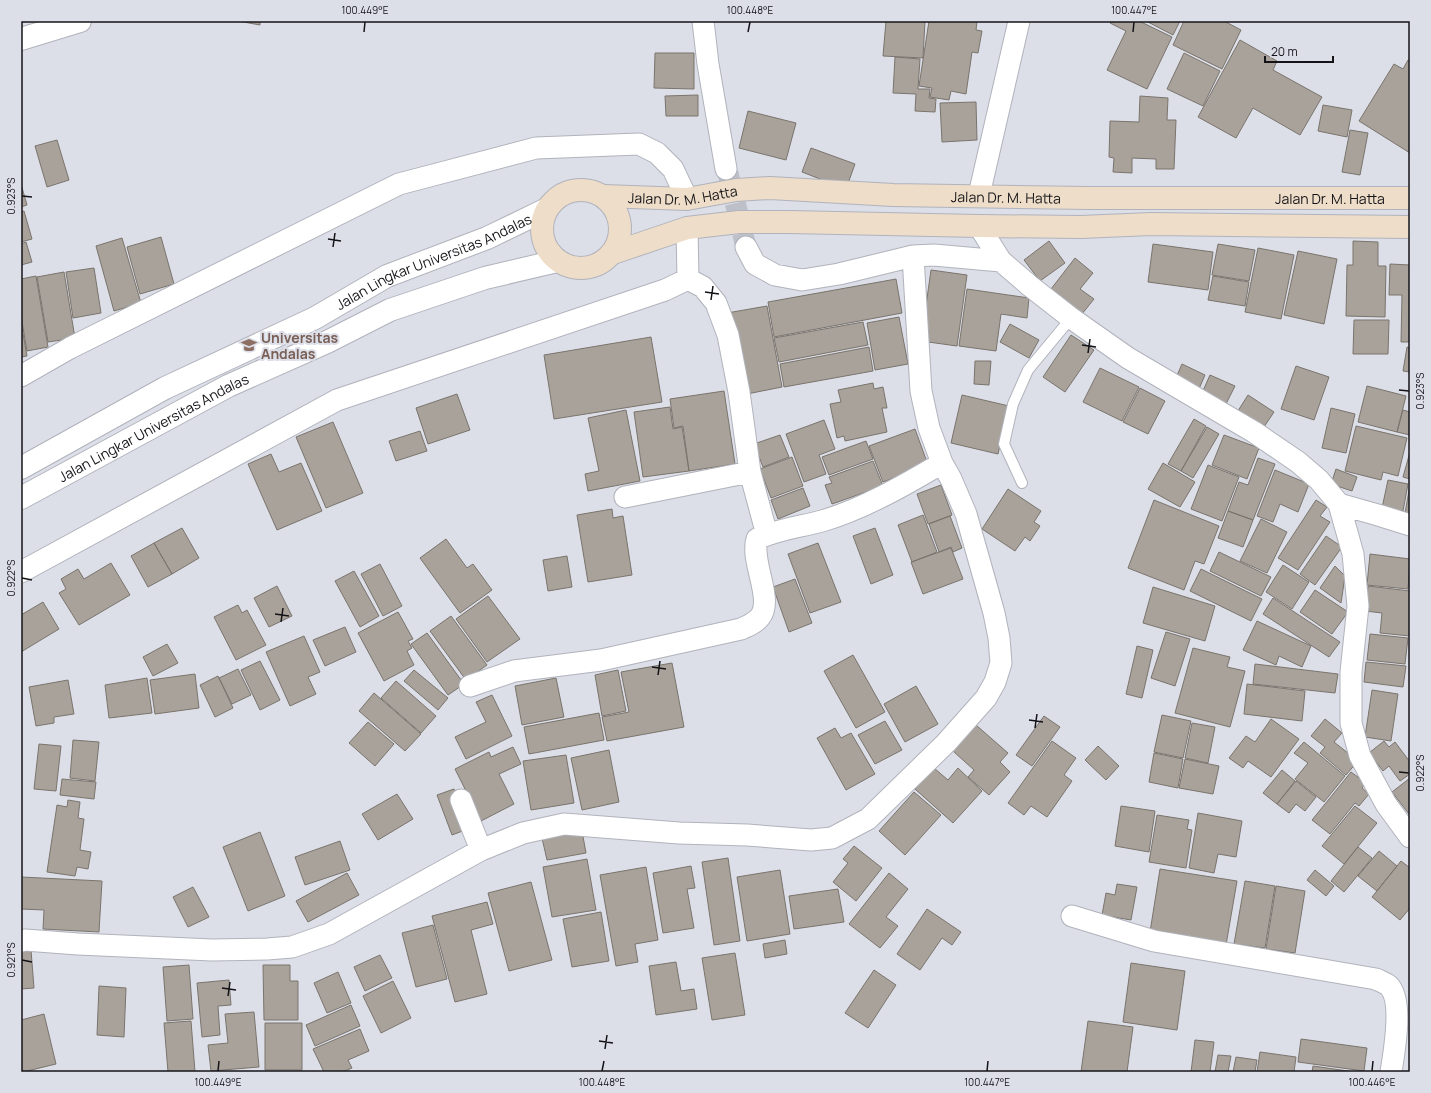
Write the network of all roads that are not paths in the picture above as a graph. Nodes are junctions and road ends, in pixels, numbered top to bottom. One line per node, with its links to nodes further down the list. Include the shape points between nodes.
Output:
1 (80, 21): 4 (street)
2 (703, 21): 5 (street)
3 (1019, 21): 6 (street)
4 (21, 39)
5 (726, 169)
6 (979, 195): 8 (main road, Jalan Dr. M. Hatta, via 1088,198); 9 (main road, Jalan Dr. M. Hatta, via 893,195 770,188 736,190)
7 (603, 196): 9 (main road, Jalan Dr. M. Hatta); 10 (main road, via 591,191 566,192 555,199); 15 (main road, via 614,208 620,223 619,238)
8 (1410, 198)
9 (687, 199): 21 (street, via 672,169 657,153 639,144 536,148 399,184 70,348)
10 (547, 209): 17 (main road, via 542,219 543,243); 23 (street, Jalan Lingkar Universitas Andalas, via 487,238 387,276 315,318 165,388)
11 (979, 226): 12 (main road, Jalan Dr. M. Hatta, via 1081,227 1167,224); 13 (main road, Jalan Dr. M. Hatta, via 738,222); 18 (street)
12 (1410, 227)
13 (687, 228): 15 (main road, Jalan Dr. M. Hatta); 19 (street)
14 (746, 247): 16 (street, via 755,264 775,276 802,280)
15 (613, 253): 17 (main road, via 601,263 587,268 571,268)
16 (913, 256): 18 (street, via 934,255); 22 (street, via 921,391 929,428)
17 (557, 261): 27 (street, Jalan Lingkar Universitas Andalas, via 485,278 390,310 327,342 228,386)
18 (1001, 261): 20 (street)
19 (688, 279): 24 (street, via 703,287 716,303 728,335); 31 (street, via 666,290 337,400)
20 (1071, 318): 25 (lane, via 1028,370 1013,404 1004,444); 28 (street, via 1128,358 1254,432 1298,462)
21 (21, 376)
22 (942, 463): 30 (street, via 911,482 857,508 822,521); 35 (street, via 966,514 994,613 1001,663 986,698 946,743 868,819 832,838 811,840 564,824 523,834)
23 (21, 468)
24 (750, 472): 26 (street); 30 (street)
25 (1022, 483)
26 (625, 497)
27 (21, 498)
28 (1339, 504): 29 (street); 34 (street, via 1354,554 1358,606 1351,672 1351,723 1360,756 1386,804)
29 (1410, 525)
30 (767, 534): 32 (street, via 757,539 755,552 763,588 762,611 754,622 741,629 601,660 514,671)
31 (21, 572)
32 (470, 686)
33 (461, 800): 35 (street)
34 (1410, 837)
35 (481, 850): 37 (street, via 329,934 292,947 212,950)
36 (1072, 916): 38 (street, via 1154,941 1376,979 1388,985 1396,1009 1397,1032)
37 (21, 941)
38 (1391, 1072)

